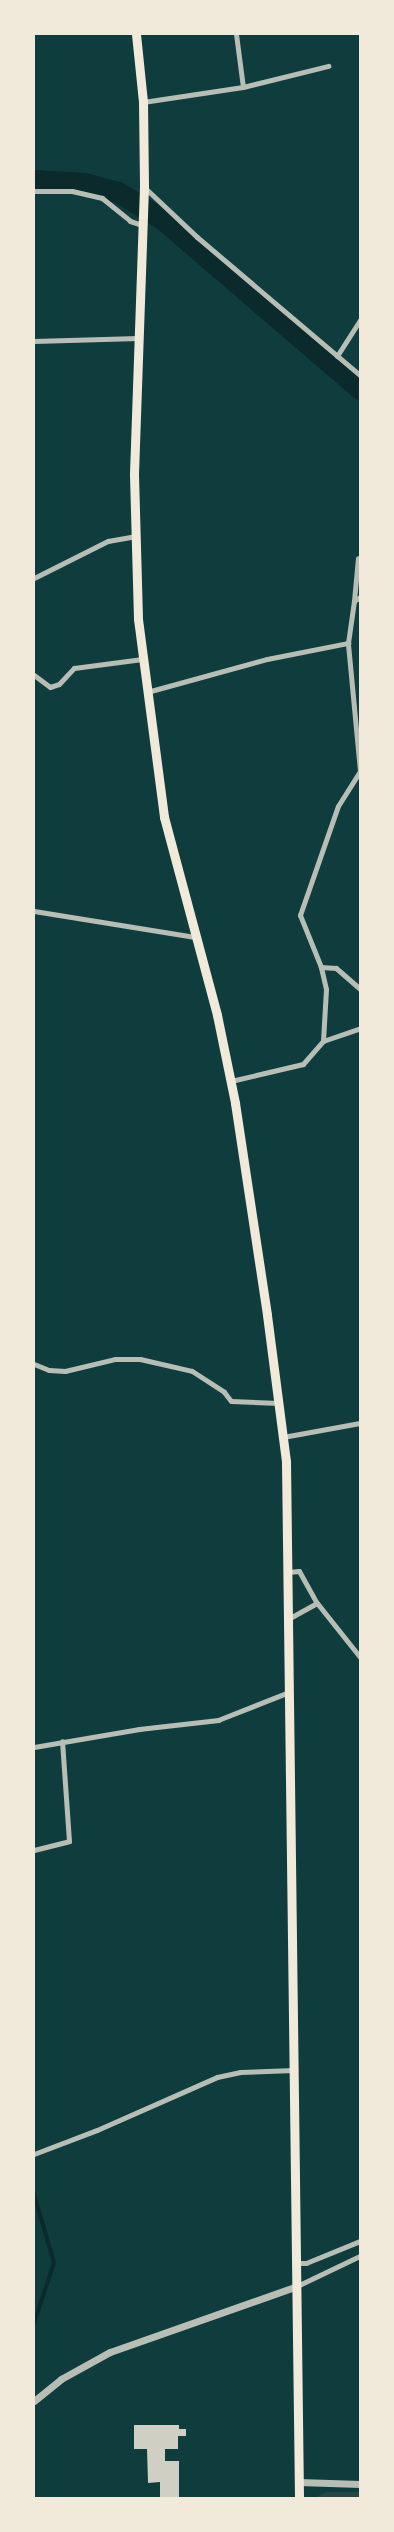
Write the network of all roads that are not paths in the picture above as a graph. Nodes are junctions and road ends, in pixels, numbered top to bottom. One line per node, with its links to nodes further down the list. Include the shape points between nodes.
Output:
1 (136, 34): 5 (main road)
2 (236, 34): 4 (street)
3 (328, 66): 4 (street)
4 (243, 87): 5 (street)
5 (143, 102): 6 (main road)
6 (144, 187): 8 (main road); 12 (street, via 197,237)
7 (34, 191): 8 (street, via 72,191 102,198 130,221)
8 (142, 225): 10 (main road)
9 (360, 320): 12 (street)
10 (138, 338): 11 (street); 14 (main road)
11 (34, 341)
12 (337, 356): 13 (street)
13 (360, 375)
14 (135, 536): 16 (street, via 108,541); 20 (main road)
15 (358, 558): 18 (street)
16 (34, 578)
17 (360, 597): 18 (street)
18 (354, 601): 19 (street)
19 (348, 643): 22 (street, via 266,659); 25 (street, via 360,771 338,806 300,915)
20 (142, 660): 21 (street, via 74,668 59,684 50,687); 22 (main road)
21 (34, 675)
22 (147, 692): 24 (main road, via 164,817)
23 (34, 911): 24 (street)
24 (195, 937): 29 (main road)
25 (321, 967): 26 (street, via 336,968); 28 (street, via 326,989)
26 (360, 989)
27 (360, 1028): 28 (street)
28 (323, 1041): 29 (street, via 303,1064)
29 (231, 1081): 31 (main road)
30 (34, 1364): 31 (street, via 66,1371 116,1359 140,1359 192,1370 224,1392 231,1401)
31 (279, 1403): 33 (main road)
32 (360, 1423): 33 (street)
33 (283, 1437): 34 (main road)
34 (288, 1572): 35 (street, via 299,1571); 36 (main road)
35 (317, 1604): 36 (street); 37 (street)
36 (288, 1619): 38 (main road)
37 (360, 1657)
38 (289, 1692): 39 (street, via 218,1720); 42 (main road)
39 (62, 1741): 40 (street); 41 (street, via 69,1841)
40 (34, 1747)
41 (34, 1850)
42 (294, 2070): 43 (street, via 240,2072 216,2077); 46 (main road)
43 (34, 2154)
44 (360, 2241): 46 (street, via 306,2263)
45 (360, 2256): 47 (street)
46 (298, 2263): 47 (main road)
47 (297, 2286): 48 (street, via 110,2352 61,2379); 49 (main road)
48 (34, 2401)
49 (299, 2482): 50 (street); 51 (main road)
50 (360, 2484)
51 (299, 2498)

